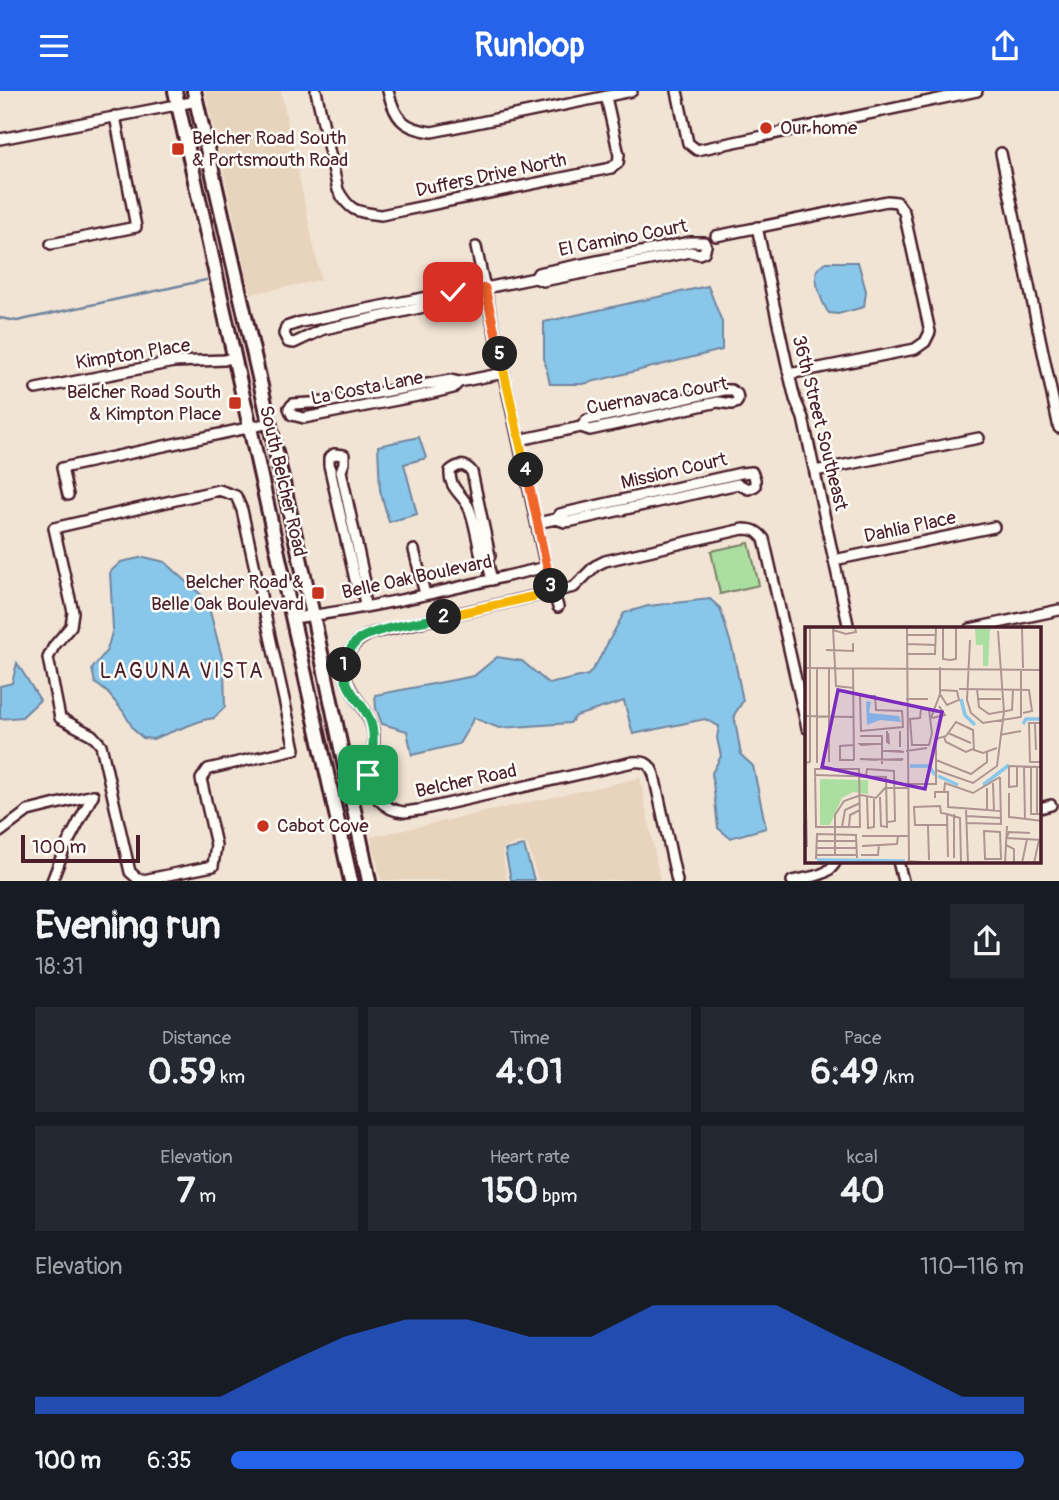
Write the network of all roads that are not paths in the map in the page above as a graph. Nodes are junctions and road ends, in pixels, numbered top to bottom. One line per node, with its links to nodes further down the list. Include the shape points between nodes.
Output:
1 (316, 91): 7 (street, Duffers Drive North, via 338,190 346,204 361,213 381,215 611,168 619,155)
2 (388, 91): 7 (street, via 401,120 415,130 432,132)
3 (632, 91): 7 (street)
4 (677, 91): 5 (street, via 688,143 697,150)
5 (976, 91)
6 (196, 96): 8 (street); 24 (main road, South Belcher Road)
7 (606, 97)
8 (176, 98): 9 (street); 19 (main road, South Belcher Road)
9 (115, 116): 10 (street); 14 (street, via 136,227)
10 (0, 139)
11 (1001, 153): 27 (street)
12 (757, 227): 13 (street); 21 (street, 36th Street Southeast); 21 (street, via 897,202 904,212 930,332 915,349)
13 (716, 236)
14 (51, 244)
15 (476, 247): 17 (street)
16 (534, 278): 16 (street, El Camino Court, via 542,281 699,254 706,246 690,242 538,273); 17 (street, El Camino Court)
17 (485, 288): 18 (street, El Camino Court); 20 (street)
18 (461, 293): 18 (street, El Camino Court, via 301,322 286,327 284,334 294,343 324,329 456,300)
19 (235, 357): 23 (street, Kimpton Place, via 174,362); 25 (main road, South Belcher Road)
20 (504, 373): 22 (street, La Costa Lane); 29 (street)
21 (789, 375): 30 (street, 36th Street Southeast)
22 (459, 382): 22 (street, La Costa Lane, via 293,404 289,408 292,415 304,418 428,394)
23 (36, 389)
24 (270, 423): 25 (street); 46 (main road, South Belcher Road)
25 (251, 427): 31 (street, via 62,468); 47 (main road, South Belcher Road)
26 (580, 427): 26 (street, Cuernavaca Court, via 590,430 718,401 732,404 738,400 737,394 724,390 587,420); 29 (street, Cuernavaca Court)
27 (1059, 428)
28 (979, 438): 30 (street)
29 (519, 440): 33 (street)
30 (815, 471): 37 (street, 36th Street Southeast)
31 (68, 495)
32 (556, 519): 32 (street, Mission Court, via 572,521 738,484 748,489 755,486 755,479 752,472 741,473 560,514); 33 (street, Mission Court)
33 (537, 523): 38 (street)
34 (994, 527): 37 (street, Dahlia Place)
35 (414, 550): 42 (street)
36 (487, 560): 36 (street, via 490,556 472,472 462,465 454,467 449,479 452,488 469,507 481,557); 39 (street)
37 (834, 560): 49 (street, 36th Street Southeast)
38 (547, 567): 39 (street, Belle Oak Boulevard); 40 (street)
39 (492, 580): 42 (street, Belle Oak Boulevard)
40 (553, 592): 44 (street); 51 (street, Belcher Road, via 574,587 605,561 743,529 760,533); 60 (street, Belcher Road, via 359,639 349,651 344,676 373,730 370,787 378,800 403,812 643,761 654,775)
41 (363, 593): 41 (street, via 365,582 341,471 344,455 334,454 329,465 356,584); 43 (street)
42 (425, 594): 43 (street, Belle Oak Boulevard)
43 (365, 606): 46 (street, Belle Oak Boulevard)
44 (558, 607)
45 (1059, 610): 50 (street)
46 (313, 615): 47 (street, Belle Oak Boulevard); 59 (main road, South Belcher Road)
47 (293, 618): 58 (main road, South Belcher Road)
48 (268, 622): 48 (street, via 295,749 208,769 201,779 215,845 213,866 138,879 130,872 101,745 60,718 48,658 71,626 73,612 54,529 219,491 236,496)
49 (849, 627)
50 (975, 627)
51 (805, 719)
52 (1051, 805): 53 (street)
53 (1042, 807)
54 (0, 832): 57 (street, via 28,811 93,795)
55 (835, 863): 61 (street, via 825,873)
56 (899, 863): 62 (street)
57 (52, 880)
58 (351, 880)
59 (369, 880)
60 (677, 880)
61 (792, 880)
62 (903, 880)

